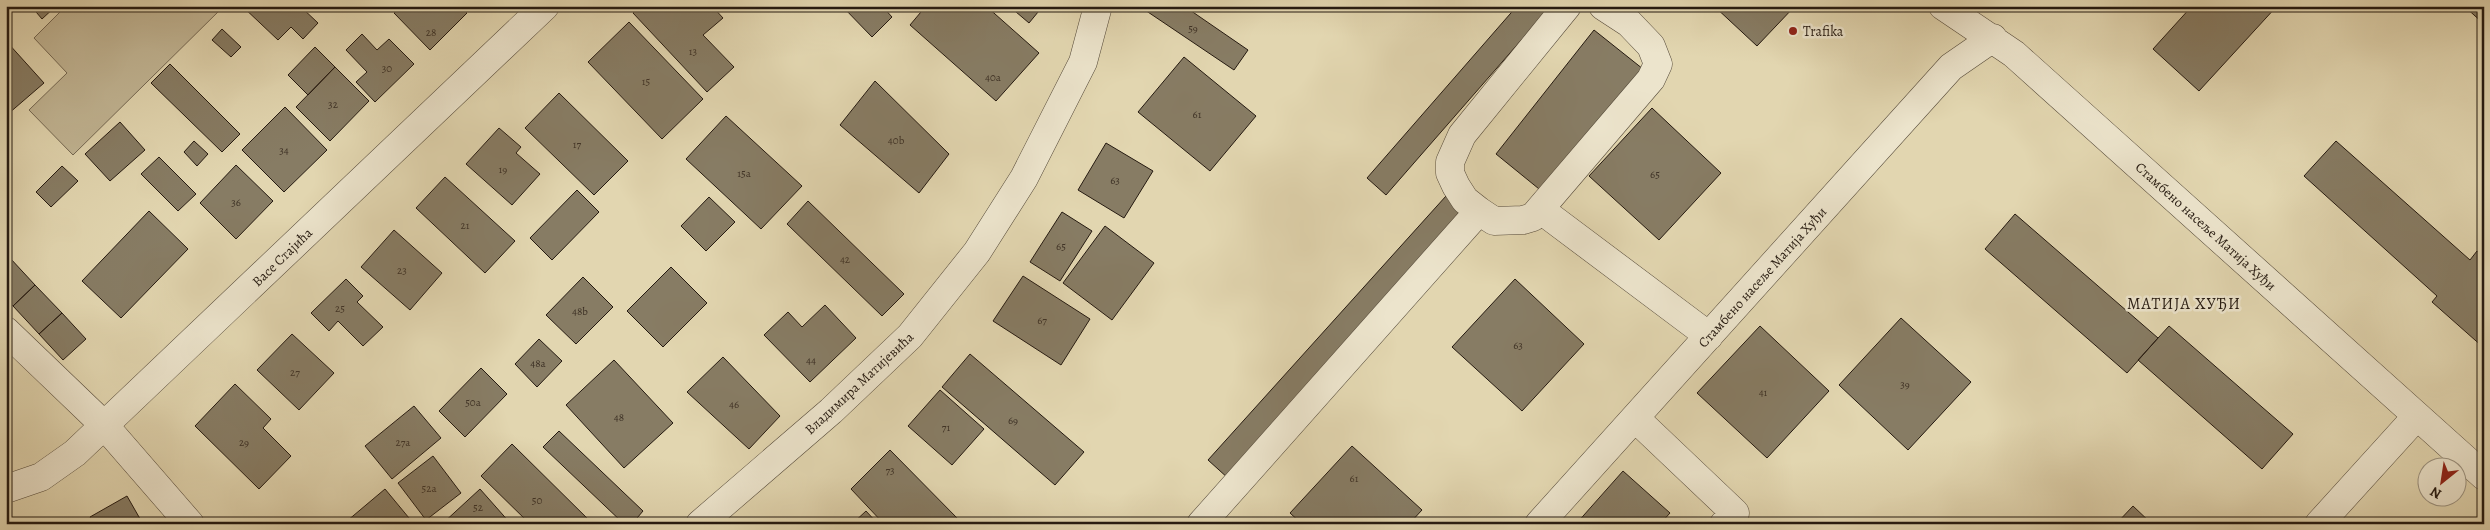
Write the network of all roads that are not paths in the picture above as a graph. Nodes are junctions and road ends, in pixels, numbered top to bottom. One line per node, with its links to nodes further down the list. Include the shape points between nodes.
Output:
1 (545, 6): 13 (street, Васе Стајића)
2 (1098, 6): 17 (street, Владимира Матијевића, via 1083,62 1024,178 977,252 910,336 831,411)
3 (1568, 6): 8 (street, via 1462,136 1455,150 1450,173 1465,200)
4 (1603, 6): 7 (street, via 1629,23 1650,46 1658,64 1651,79)
5 (1943, 6): 6 (street, Стамбено насеље Матија Хуђи)
6 (1992, 38): 10 (street, Стамбено насеље Матија Хуђи, via 1952,67); 11 (street, Стамбено насеље Матија Хуђи, via 2034,72)
7 (1541, 210): 8 (street, via 1533,217 1508,222 1494,221); 10 (street)
8 (1479, 211): 18 (street)
9 (6, 331): 13 (street)
10 (1709, 336): 12 (street, Стамбено насеље Матија Хуђи)
11 (2417, 416): 14 (street, Стамбено насеље Матија Хуђи); 21 (street)
12 (1634, 418): 19 (street, Стамбено насеље Матија Хуђи); 20 (street, via 1735,513)
13 (104, 425): 15 (street, Васе Стајића, via 75,453 41,477); 16 (street)
14 (2484, 476)
15 (6, 489)
16 (190, 524)
17 (700, 524)
18 (1201, 524)
19 (1539, 524)
20 (1724, 524)
21 (2319, 524)

